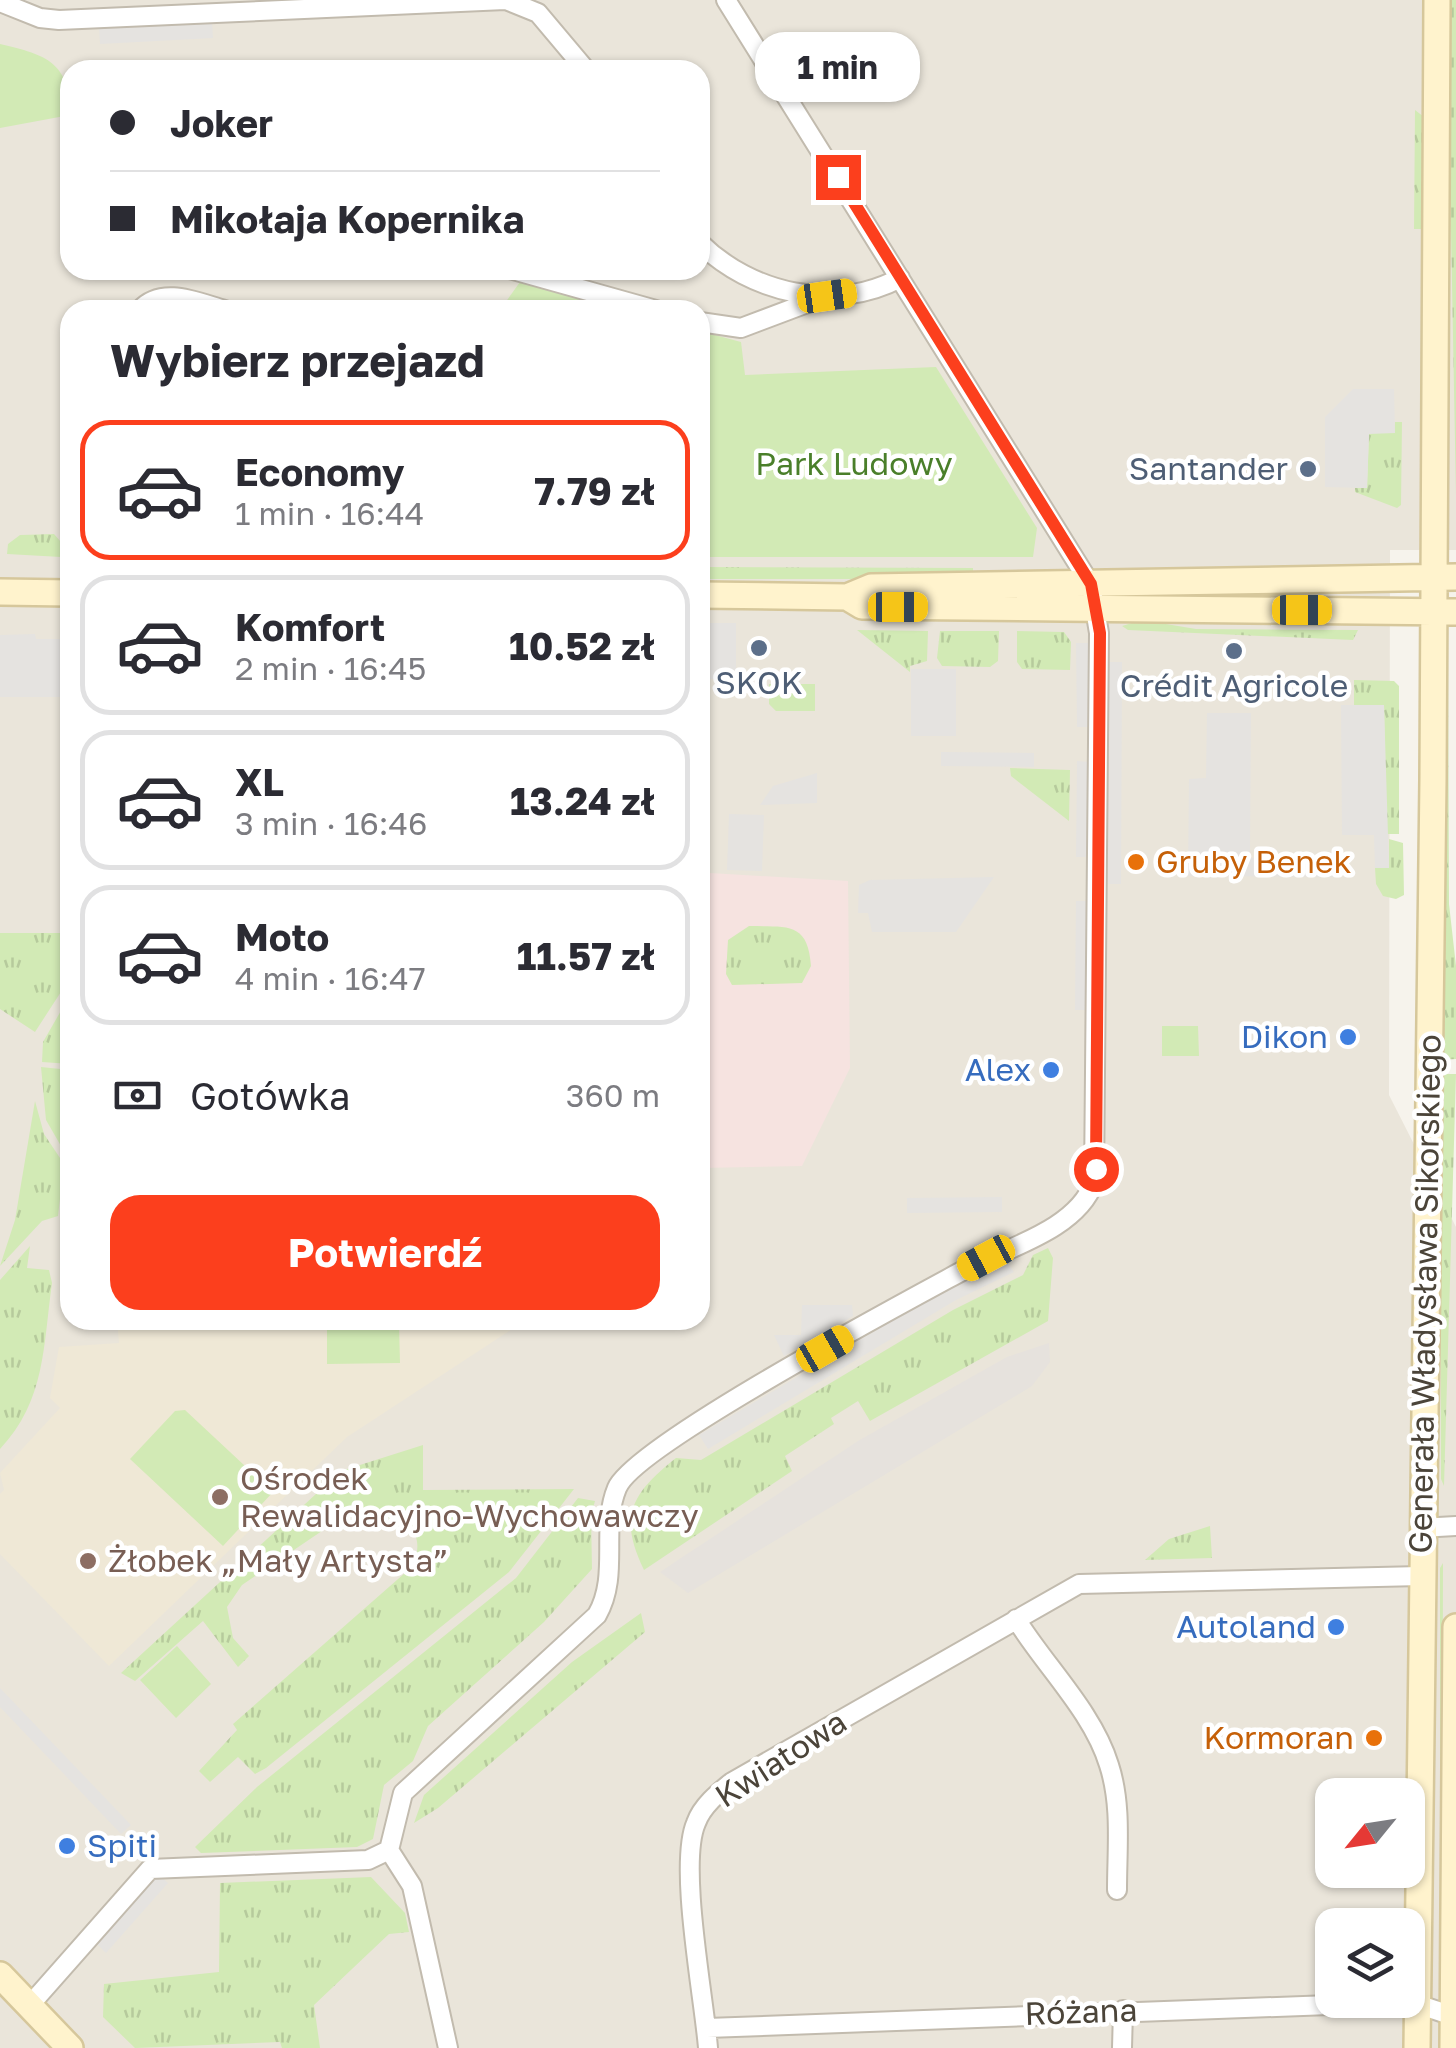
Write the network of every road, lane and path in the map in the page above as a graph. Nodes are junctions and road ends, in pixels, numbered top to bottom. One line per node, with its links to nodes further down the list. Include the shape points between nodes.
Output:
1 (506, 0): 3 (street, via 58,20); 5 (street, via 538,12)
2 (726, 0): 7 (street)
3 (0, 2)
4 (1438, 2): 12 (main road, Generała Władysława Sikorskiego)
5 (578, 60)
6 (710, 252): 9 (street, via 749,279)
7 (900, 278): 9 (street); 16 (street)
8 (549, 280): 10 (street)
9 (827, 296): 11 (street, via 742,328)
10 (620, 300)
11 (710, 323)
12 (1444, 577): 16 (main road); 17 (main road, Generała Władysława Sikorskiego)
13 (0, 592): 14 (main road)
14 (60, 593)
15 (710, 595): 16 (main road, via 847,596 871,587)
16 (1092, 597): 17 (main road); 23 (street, via 1100,633 1096,1169 1090,1195 1058,1223 730,1403 629,1470 613,1502 608,1588 597,1615 413,1782 396,1810)
17 (1445, 612): 19 (main road, Generała Władysława Sikorskiego)
18 (1456, 1526): 19 (street)
19 (1420, 1528): 20 (main road, Generała Władysława Sikorskiego)
20 (1421, 1576): 21 (street, Kwiatowa, via 1092,1581); 25 (main road, Generała Władysława Sikorskiego)
21 (1016, 1619): 24 (street, via 1108,1762 1118,1814); 33 (street, Kwiatowa, via 732,1782 702,1811 690,1868)
22 (1456, 1627): 31 (main road)
23 (389, 1850): 27 (street, via 368,1860 150,1869); 35 (street, via 412,1886)
24 (1117, 1890)
25 (1418, 1908)
26 (0, 1975): 27 (main road)
27 (28, 2006): 34 (main road)
28 (1315, 2006): 30 (street, Różana)
29 (1425, 2007): 31 (street, Różana)
30 (1123, 2010): 33 (street, Różana); 37 (street)
31 (1455, 2017): 39 (main road)
32 (1417, 2018): 38 (main road, Generała Władysława Sikorskiego)
33 (707, 2028): 36 (street, Kwiatowa)
34 (70, 2048)
35 (448, 2048)
36 (708, 2048)
37 (1122, 2048)
38 (1417, 2048)
39 (1453, 2048)

